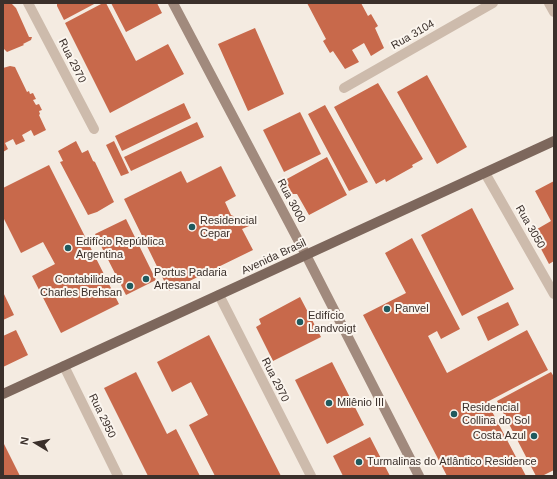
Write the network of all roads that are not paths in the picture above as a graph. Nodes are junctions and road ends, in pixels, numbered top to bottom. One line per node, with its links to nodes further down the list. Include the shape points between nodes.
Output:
1 (28, 3): 7 (street, Rua 2970)
2 (173, 3): 10 (main road, Rua 3000)
3 (493, 3): 6 (street, Rua 3104)
4 (549, 3): 5 (street)
5 (554, 12)
6 (344, 88)
7 (94, 129)
8 (554, 141): 9 (main road, Avenida Brasil)
9 (485, 173): 10 (main road, Avenida Brasil); 11 (street, Rua 3050)
10 (306, 255): 12 (main road, Avenida Brasil); 17 (main road, Rua 3000)
11 (554, 294)
12 (219, 295): 13 (main road, Avenida Brasil); 16 (street, Rua 2970)
13 (64, 366): 14 (main road, Avenida Brasil); 15 (street, Rua 2950)
14 (3, 394)
15 (118, 476)
16 (311, 476)
17 (419, 476)

